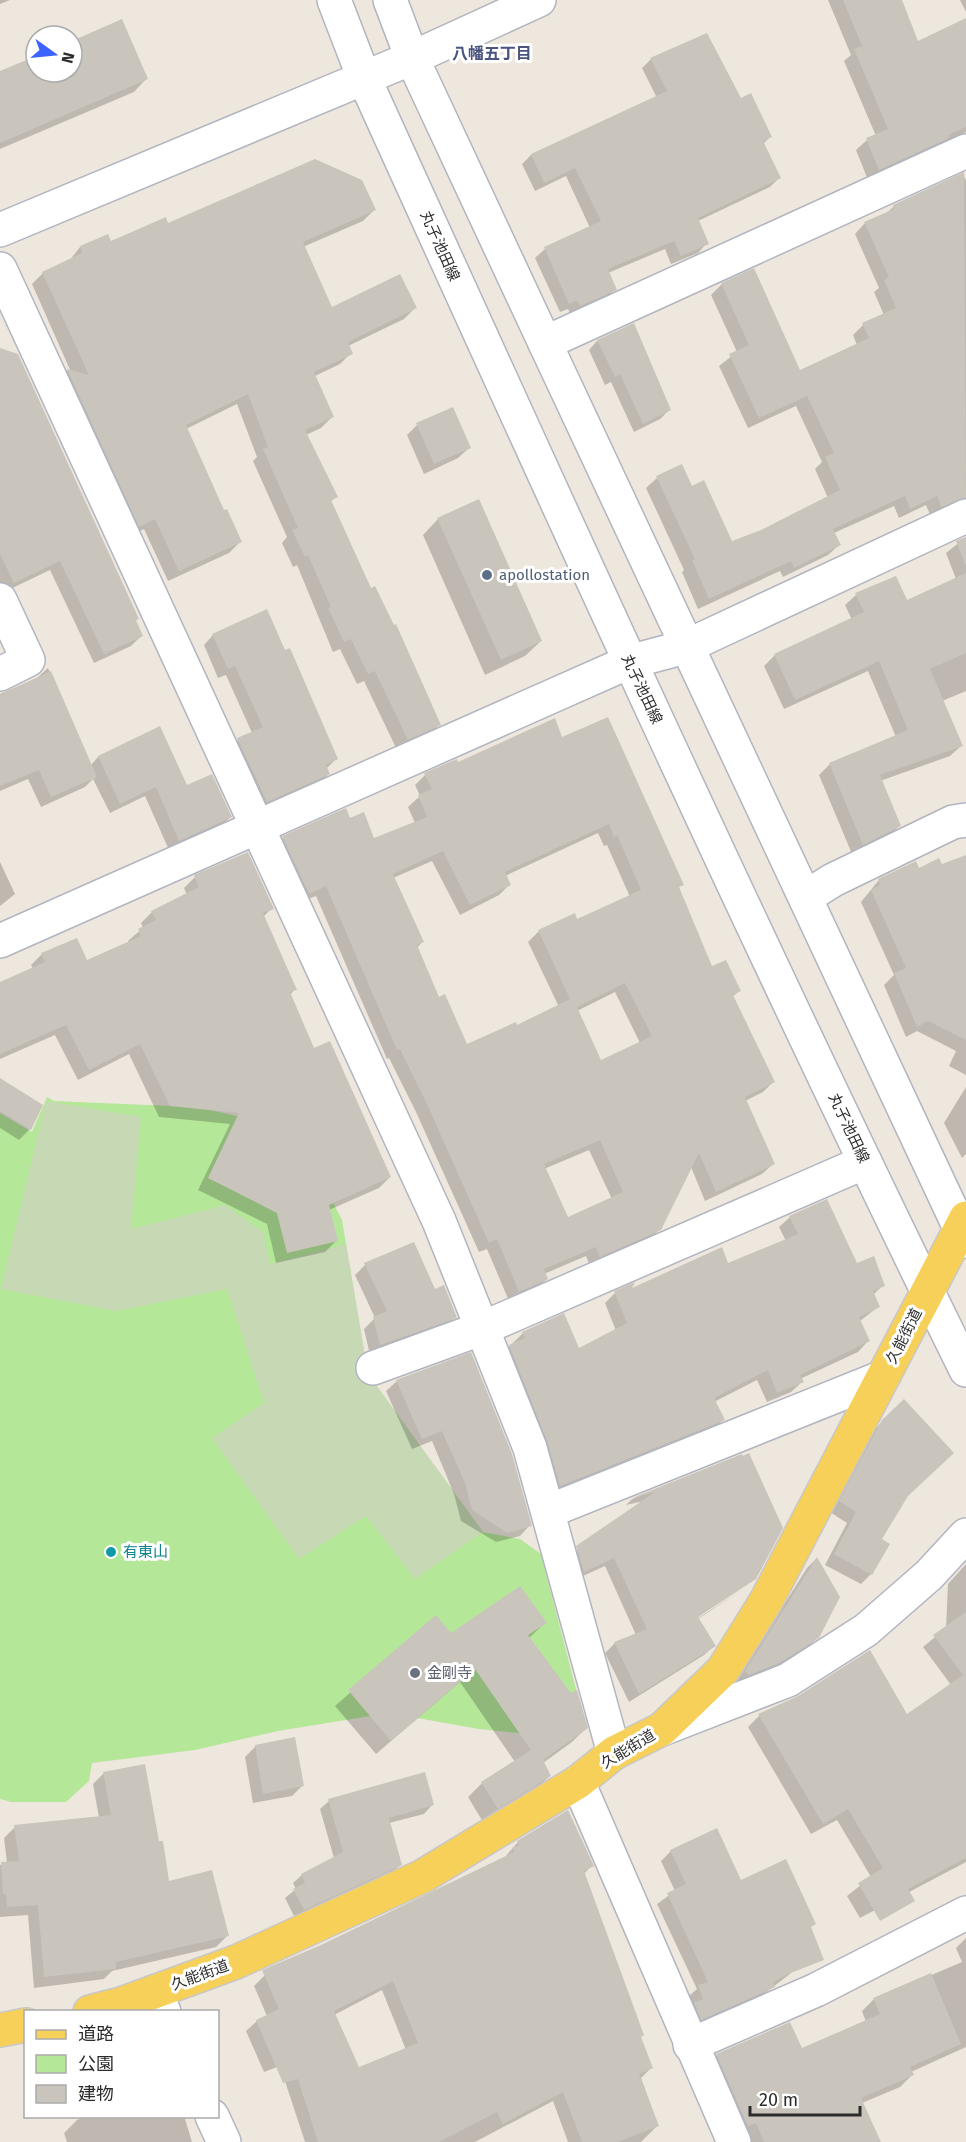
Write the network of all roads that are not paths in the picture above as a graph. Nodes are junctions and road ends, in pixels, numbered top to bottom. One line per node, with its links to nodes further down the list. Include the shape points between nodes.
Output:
1 (334, 0): 5 (street, 丸子池田線)
2 (390, 0): 4 (street)
3 (539, 0): 4 (street)
4 (412, 58): 5 (street); 9 (street)
5 (364, 78): 7 (street); 13 (street, 丸子池田線)
6 (966, 151): 9 (street)
7 (0, 230)
8 (0, 269): 16 (street)
9 (544, 343): 12 (street)
10 (966, 516): 12 (street)
11 (0, 600): 14 (street, via 28,660)
12 (686, 646): 13 (street); 17 (street)
13 (629, 662): 16 (street); 19 (street, 丸子池田線)
14 (0, 674)
15 (966, 820): 17 (street, via 923,836)
16 (256, 828): 18 (street); 22 (street, via 439,1221)
17 (806, 897): 20 (street)
18 (0, 941)
19 (865, 1162): 21 (street, 丸子池田線); 22 (street)
20 (964, 1229): 21 (main road, 久能街道)
21 (927, 1291): 24 (street, 丸子池田線); 25 (main road, 久能街道)
22 (483, 1328): 23 (street); 26 (street, via 530,1448)
23 (373, 1368)
24 (966, 1370)
25 (883, 1377): 26 (street); 28 (main road, 久能街道, via 766,1601 723,1670)
26 (549, 1511): 29 (street)
27 (966, 1536): 28 (street, via 929,1575 866,1630 798,1673)
28 (662, 1729): 29 (main road, 久能街道)
29 (614, 1753): 30 (main road, 久能街道)
30 (578, 1782): 32 (main road, 久能街道, via 423,1876 236,1962); 36 (street)
31 (966, 1913): 36 (street, via 816,1990)
32 (160, 2002): 33 (main road, 久能街道)
33 (98, 2010)
34 (24, 2025): 35 (main road)
35 (0, 2030)
36 (690, 2045): 39 (street)
37 (213, 2118): 38 (street)
38 (224, 2142)
39 (734, 2142)

